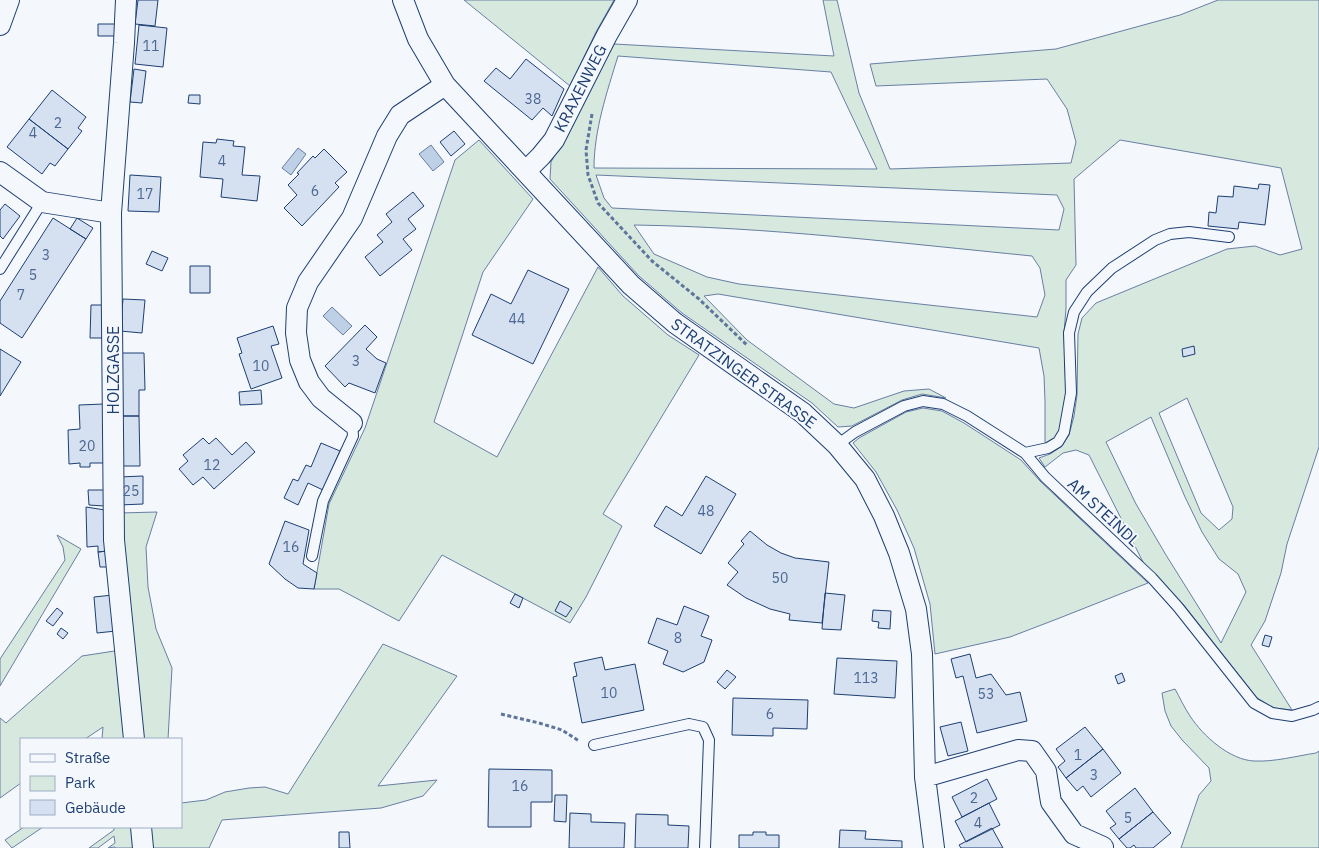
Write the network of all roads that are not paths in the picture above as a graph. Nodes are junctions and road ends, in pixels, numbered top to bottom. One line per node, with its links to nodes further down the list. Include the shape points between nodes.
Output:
1 (9, 0): 5 (street)
2 (126, 0): 10 (street, HOLZGASSE)
3 (403, 0): 6 (street, STRATZINGER STRASSE, via 418,39)
4 (626, 0): 7 (street, KRAXENWEG, via 554,140)
5 (0, 25)
6 (445, 85): 7 (street, STRATZINGER STRASSE); 13 (street, via 400,115 352,218 308,282 297,308 300,360 309,382 321,398)
7 (526, 171): 14 (street, STRATZINGER STRASSE, via 631,285 675,323 804,413)
8 (0, 172): 9 (street)
9 (42, 202): 10 (street); 12 (lane)
10 (111, 213): 18 (street, HOLZGASSE, via 114,540)
11 (1229, 237): 15 (lane, via 1188,232 1162,237 1112,268 1087,292 1074,312 1069,333 1071,393 1064,432 1058,442 1048,448)
12 (0, 269)
13 (352, 423): 16 (lane, via 353,436 323,501)
14 (837, 445): 15 (lane, AM STEINDL, via 904,406 923,401 943,404 967,416); 20 (street, STRATZINGER STRASSE, via 865,479 884,516 916,608 922,654)
15 (1024, 453): 17 (lane, AM STEINDL, via 1152,578 1254,703 1272,713 1292,716)
16 (312, 556)
17 (1319, 707)
18 (134, 738)
19 (594, 745): 24 (lane, via 689,724 703,727 709,740)
20 (925, 777): 22 (street, via 1018,750 1032,752 1046,771 1051,802 1074,834); 25 (street, STRATZINGER STRASSE)
21 (141, 828): 23 (street)
22 (1103, 847)
23 (143, 848)
24 (705, 848)
25 (934, 848)

